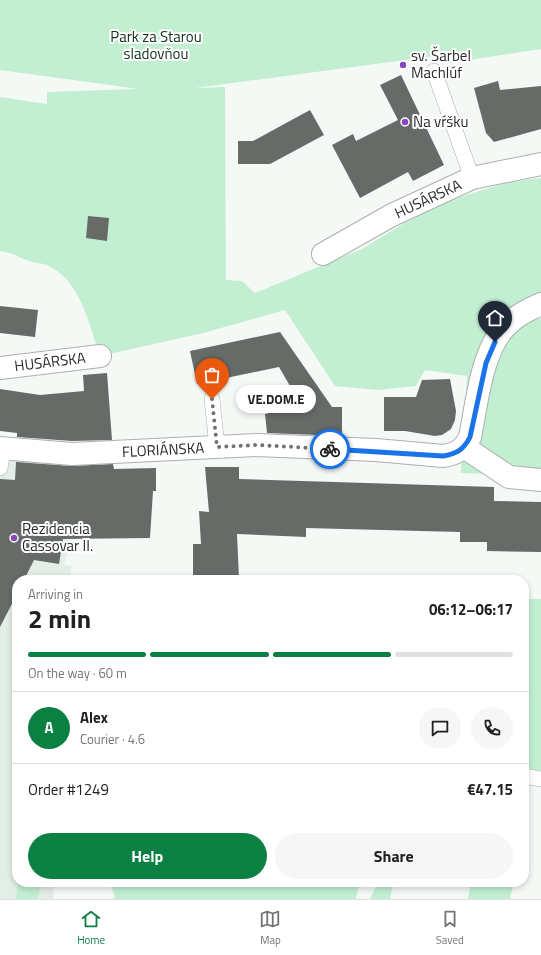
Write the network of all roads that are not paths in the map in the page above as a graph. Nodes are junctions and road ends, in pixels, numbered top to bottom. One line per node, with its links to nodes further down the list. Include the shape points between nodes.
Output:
1 (434, 71): 3 (lane)
2 (541, 164): 3 (street, HUSÁRSKA)
3 (472, 178): 4 (street, HUSÁRSKA, via 392,215)
4 (322, 254)
5 (541, 304): 10 (street, via 505,326 495,342 486,363 470,437)
6 (100, 356): 7 (street, HUSÁRSKA)
7 (0, 368)
8 (212, 399): 9 (lane)
9 (217, 447): 10 (street, FLORIÁNSKA, via 257,445 376,450 443,456 452,455); 11 (street, FLORIÁNSKA)
10 (464, 448): 12 (street, via 509,477)
11 (1, 455)
12 (541, 480)
13 (529, 777): 14 (lane)
14 (541, 779)

